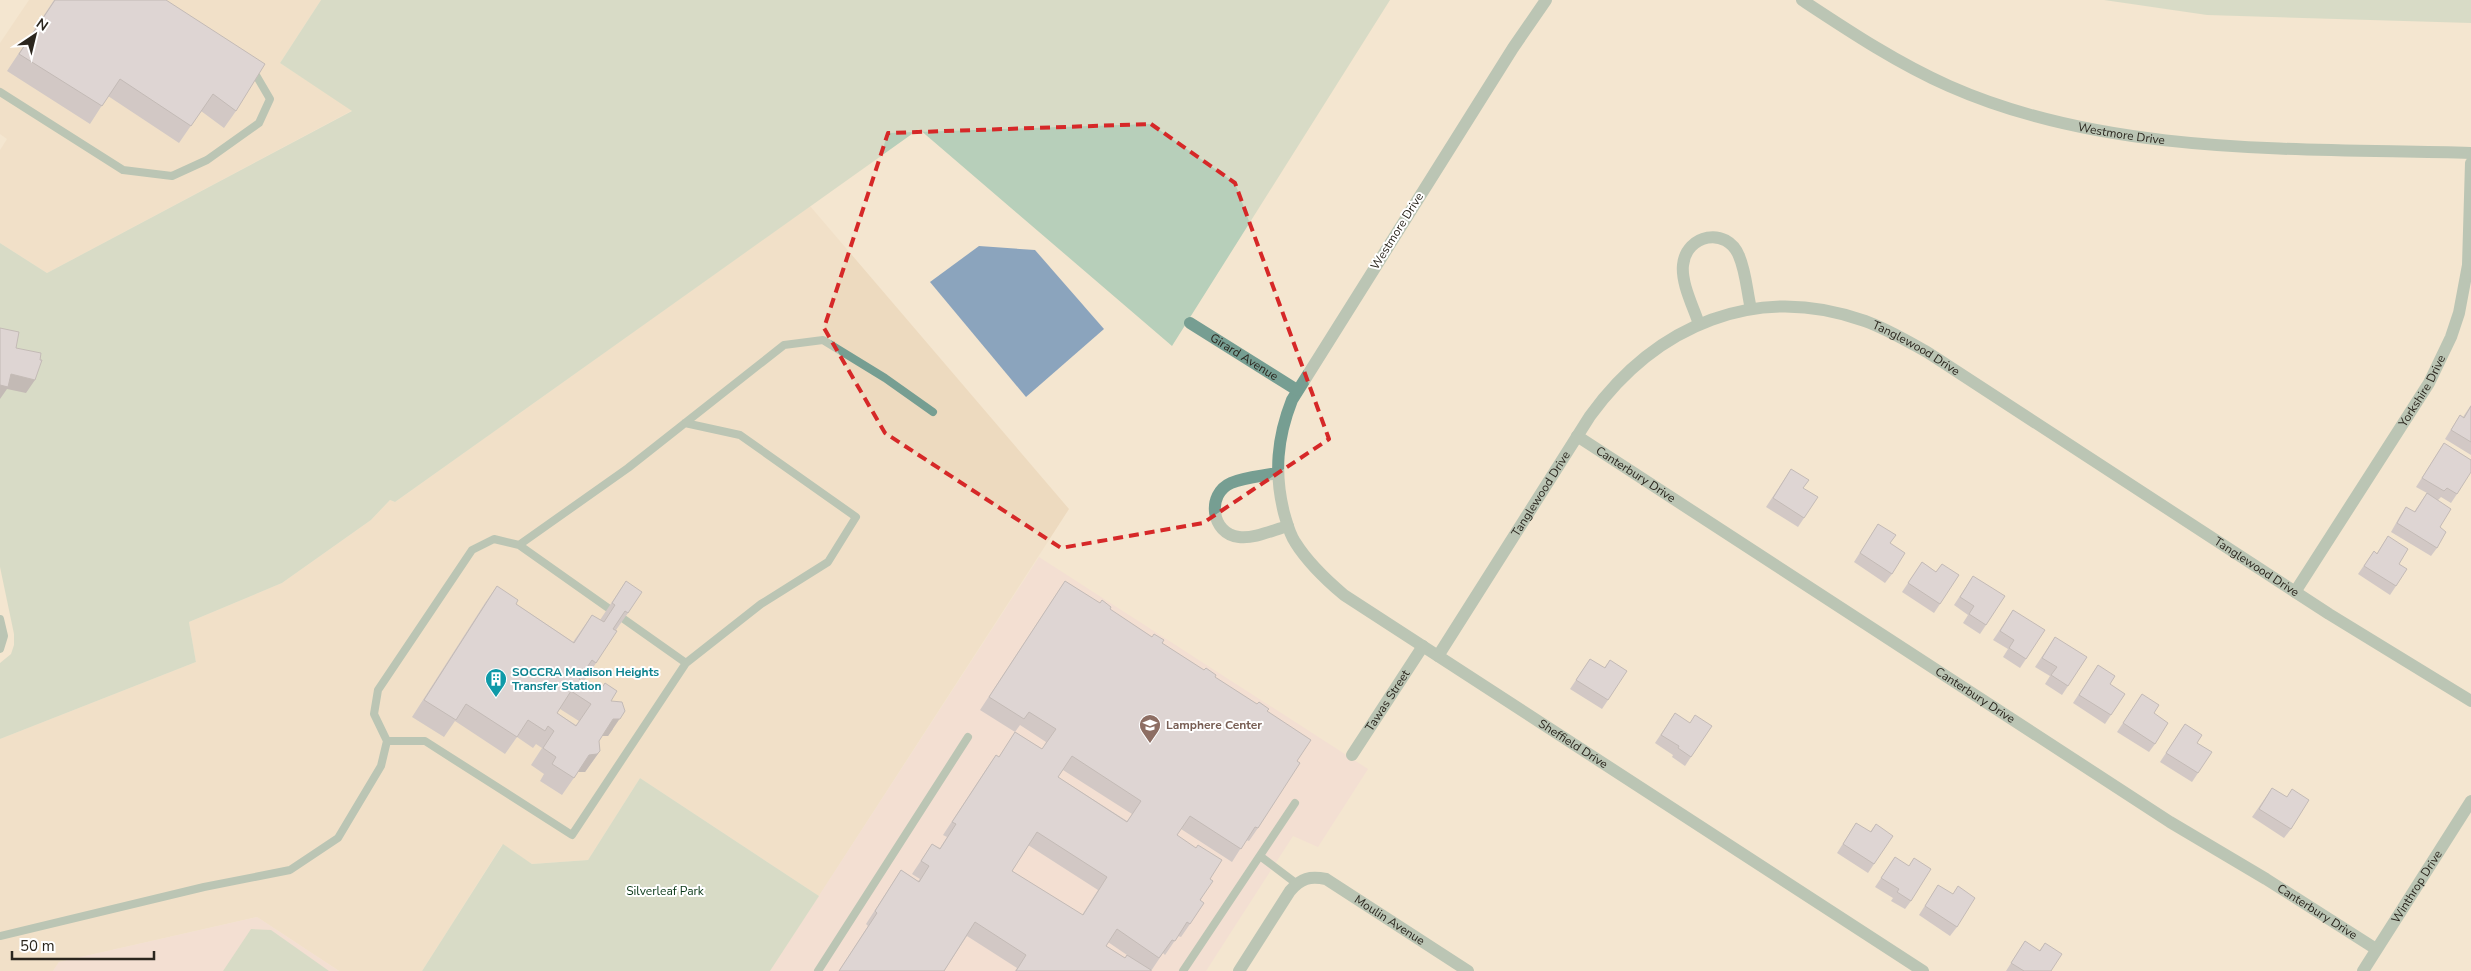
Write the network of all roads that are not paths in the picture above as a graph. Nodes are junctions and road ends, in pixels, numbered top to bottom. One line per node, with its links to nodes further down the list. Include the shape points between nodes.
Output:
1 (1546, 0): 10 (street, Westmore Drive)
2 (1802, 0): 5 (street, Westmore Drive, via 1904,64 1949,86 2016,110 2066,123 2194,142)
3 (250, 65): 4 (lane, via 270,99 259,123 207,160 172,176 123,170)
4 (0, 92)
5 (2471, 154)
6 (2471, 163): 17 (street, Yorkshire Drive, via 2468,265 2451,338 2429,383)
7 (1751, 309): 9 (street, Tanglewood Drive); 9 (street, via 1739,256 1734,248 1720,238 1703,237 1687,250 1683,267); 17 (street, Tanglewood Drive, via 1791,307 1825,310 1896,335)
8 (1190, 323): 10 (street, Girard Avenue)
9 (1699, 324): 13 (street, Tanglewood Drive, via 1661,344 1634,365 1607,392)
10 (1297, 390): 14 (street, Westmore Drive, via 1283,423 1277,451)
11 (933, 412): 12 (lane, via 823,340 784,345)
12 (685, 423): 16 (lane, via 628,468); 22 (lane, via 740,436 856,517 828,562 762,604)
13 (1577, 436): 21 (street, Tanglewood Drive); 32 (street, Canterbury Drive, via 2162,816)
14 (1277, 473): 15 (street, Sheffield Drive); 15 (street, via 1231,483 1218,497 1214,515 1219,526 1236,537 1245,538)
15 (1288, 526): 19 (street, Sheffield Drive, via 1294,540 1319,574 1344,595)
16 (519, 545): 22 (lane); 25 (lane, via 494,539 472,550 378,690 374,714)
17 (2295, 592): 23 (street, Tanglewood Drive)
18 (0, 619): 20 (lane, via 4,636)
19 (1423, 646): 21 (street, Sheffield Drive); 26 (street, Tawas Street)
20 (0, 649)
21 (1438, 656): 37 (street, Sheffield Drive)
22 (686, 663): 25 (lane, via 572,835 425,741)
23 (2471, 701)
24 (968, 737): 33 (lane)
25 (387, 741): 31 (lane, via 381,766 338,838 290,870 204,887)
26 (1352, 755)
27 (2471, 801): 32 (street, Winthrop Drive)
28 (1294, 803): 29 (lane)
29 (1260, 856): 30 (lane); 34 (lane)
30 (1302, 881): 35 (street); 36 (street, Moulin Avenue, via 1326,879)
31 (0, 936)
32 (2376, 950): 38 (street, Winthrop Drive)
33 (818, 971)
34 (1183, 971)
35 (1238, 971)
36 (1468, 971)
37 (1923, 971)
38 (2362, 971)

